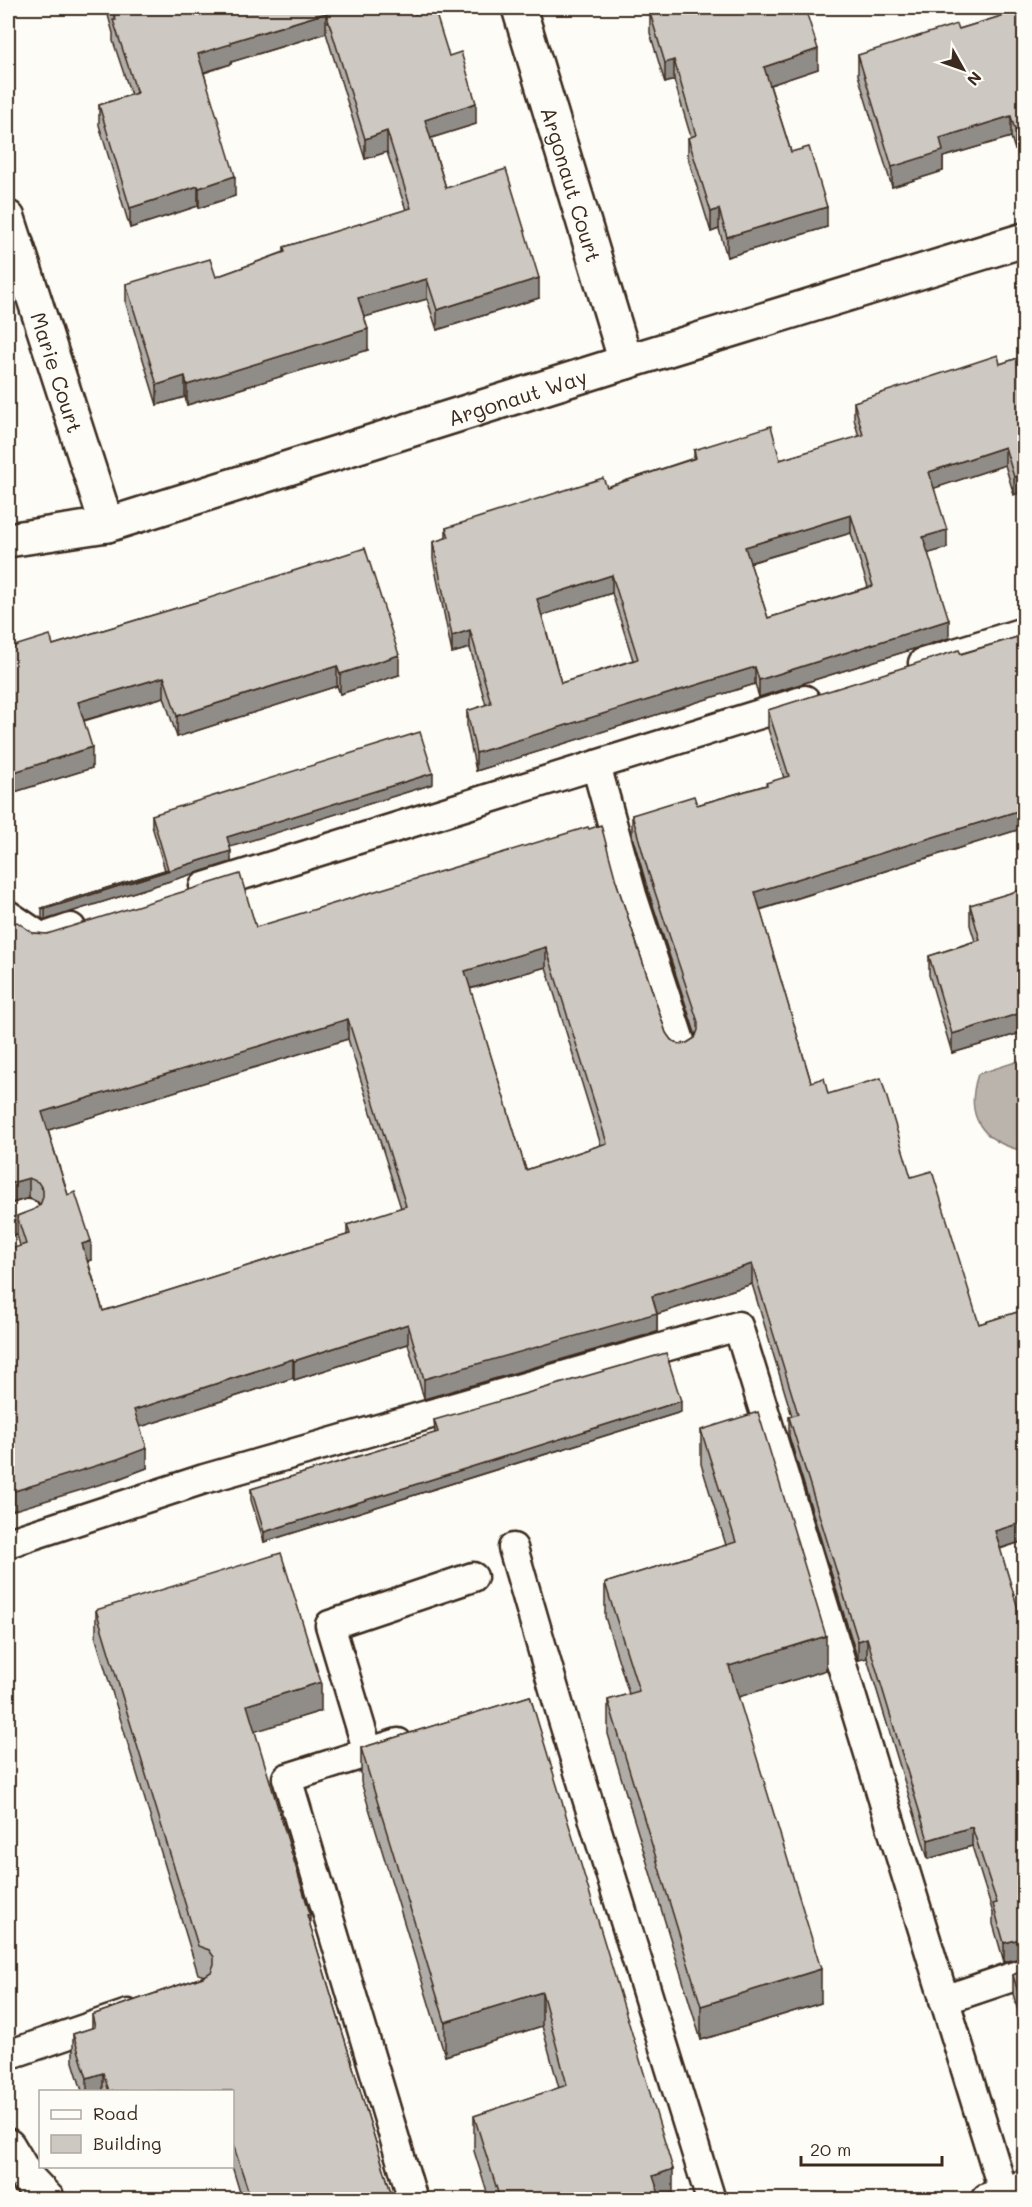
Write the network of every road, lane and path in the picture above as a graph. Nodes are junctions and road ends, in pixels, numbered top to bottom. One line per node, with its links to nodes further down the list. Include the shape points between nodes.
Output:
1 (519, 8): 4 (street, Argonaut Court)
2 (8, 218): 5 (street, Marie Court)
3 (1024, 240): 4 (street, Argonaut Way)
4 (626, 362): 5 (street, Argonaut Way)
5 (107, 525): 6 (street, Argonaut Way)
6 (8, 540)
7 (1024, 632): 8 (lane)
8 (901, 670)
9 (833, 691): 10 (lane)
10 (596, 765): 11 (lane); 14 (lane, via 632,895)
11 (177, 895)
12 (8, 915): 13 (lane, via 42,938)
13 (98, 920)
14 (681, 1047)
15 (8, 1543): 21 (lane, via 204,1479 738,1326)
16 (513, 1548): 28 (lane)
17 (473, 1577): 19 (lane, via 330,1624)
18 (422, 1735): 19 (lane)
19 (368, 1752): 27 (lane, via 287,1778)
20 (1024, 1973): 21 (lane)
21 (944, 2000): 25 (lane)
22 (156, 2004): 23 (lane)
23 (8, 2055)
24 (8, 2146): 26 (street, via 27,2178)
25 (1005, 2194)
26 (48, 2199)
27 (412, 2199)
28 (711, 2199)

